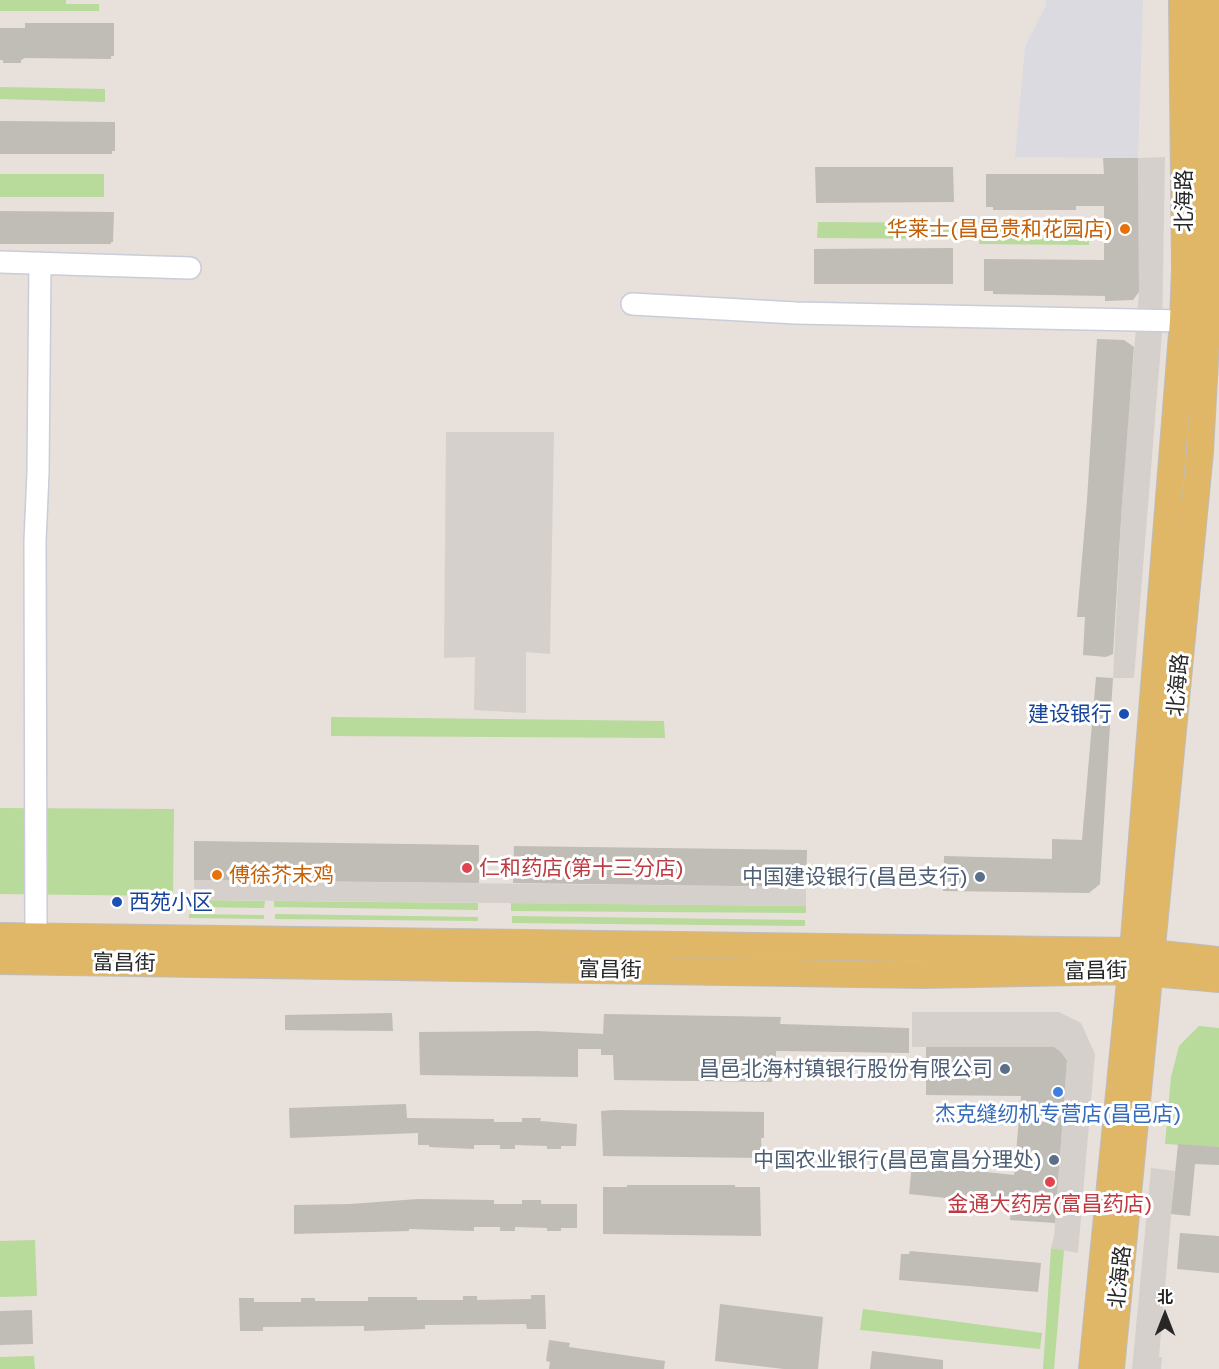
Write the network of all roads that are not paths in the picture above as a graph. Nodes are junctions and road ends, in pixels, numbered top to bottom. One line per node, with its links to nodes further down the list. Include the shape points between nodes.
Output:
1 (1182, 0): 7 (main road, 北海路)
2 (1208, 0): 12 (main road, 北海路, via 1208,325 1197,475)
3 (0, 262): 4 (street)
4 (40, 263): 5 (street); 9 (street, via 35,541)
5 (190, 268)
6 (632, 304): 7 (street, via 808,314)
7 (1183, 321): 12 (main road, 北海路)
8 (0, 936): 9 (main road, 富昌街)
9 (36, 936): 12 (main road, 富昌街)
10 (1219, 960): 12 (main road, 富昌街)
11 (0, 961): 12 (main road, 富昌街, via 922,975)
12 (1141, 962): 13 (main road, 富昌街); 14 (main road, 北海路); 15 (main road, 北海路)
13 (1219, 979)
14 (1092, 1369)
15 (1112, 1369)

